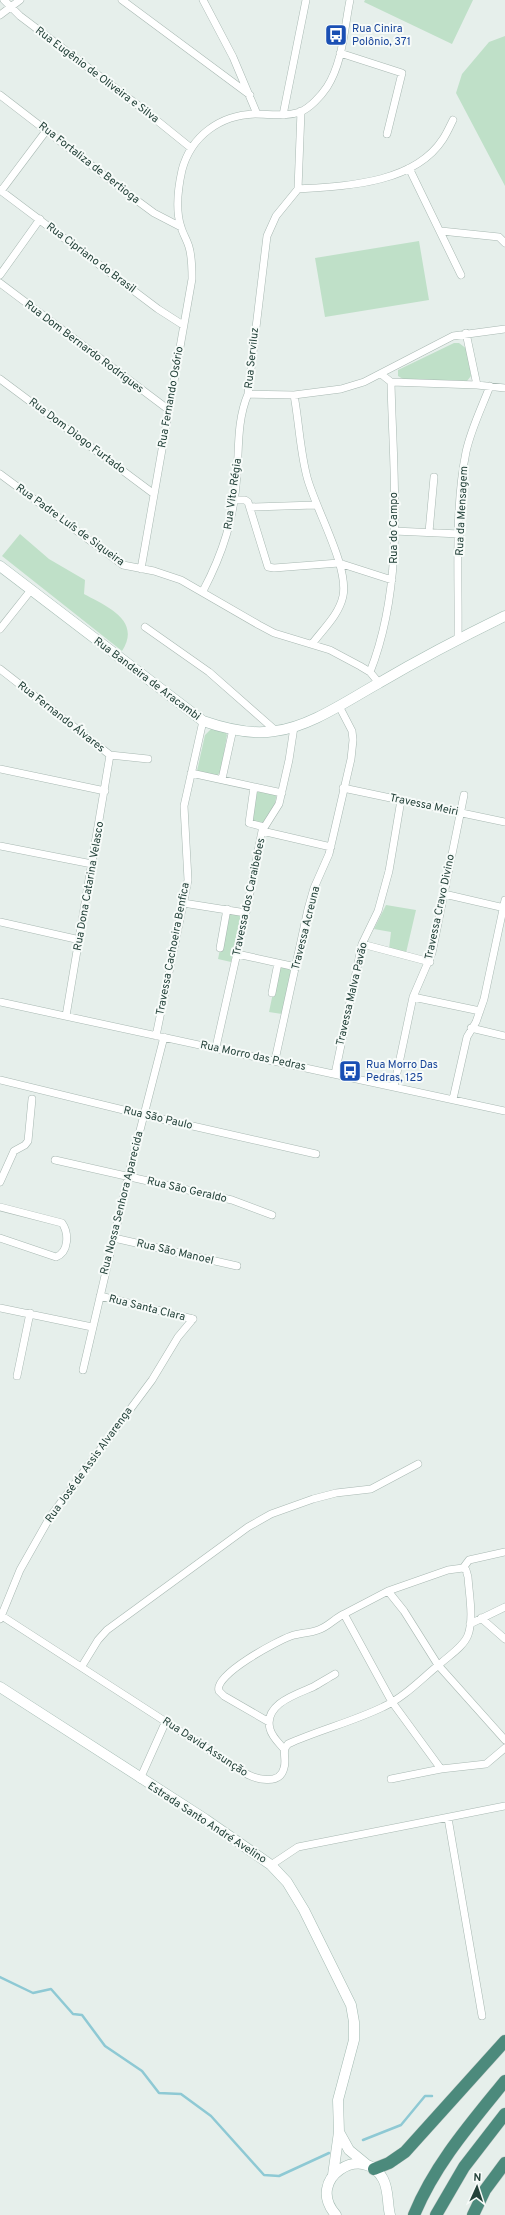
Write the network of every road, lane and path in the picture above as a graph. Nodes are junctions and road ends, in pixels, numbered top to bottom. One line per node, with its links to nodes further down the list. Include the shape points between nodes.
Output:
1 (4, 0): 7 (street, Rua Eugênio de Oliveira e Silva)
2 (20, 0): 7 (street)
3 (122, 0): 11 (street)
4 (306, 0): 14 (street)
5 (350, 0): 9 (street)
6 (205, 1): 11 (street)
7 (11, 9): 8 (street); 18 (street, Rua Eugênio de Oliveira e Silva)
8 (0, 15)
9 (340, 54): 12 (street, via 327,88); 17 (street, via 402,72)
10 (0, 95): 16 (street, Rua Fortaliza de Bertioga)
11 (250, 95): 13 (street)
12 (301, 112): 14 (street, Rua Fernando Osório); 20 (street)
13 (257, 114): 14 (street, Rua Fernando Osório); 18 (street, Rua Fernando Osório, via 230,118 201,134)
14 (283, 115)
15 (453, 120): 19 (street, via 443,140 432,152)
16 (46, 131): 21 (street); 23 (street, Rua Fortaliza de Bertioga, via 154,213)
17 (387, 134)
18 (191, 148): 23 (street, Rua Fernando Osório, via 178,192)
19 (409, 168): 20 (street, via 371,182); 24 (street)
20 (298, 189): 38 (street, Rua Serviluz, via 276,216 267,236)
21 (1, 191): 22 (street, Rua Cipriano do Brasil)
22 (40, 219): 26 (street); 29 (street, Rua Cipriano do Brasil, via 158,309)
23 (181, 227): 29 (street, Rua Fernando Osório, via 192,261 192,280)
24 (441, 231): 25 (street, via 499,237); 27 (street)
25 (505, 243)
26 (0, 275)
27 (461, 275)
28 (0, 283): 40 (street, Rua Dom Bernardo Rodrigues)
29 (183, 325): 40 (street, Rua Fernando Osório)
30 (505, 329): 31 (street, Rua Serviluz)
31 (466, 333): 32 (street, Rua Serviluz, via 443,340); 35 (street)
32 (381, 374): 34 (street); 39 (street, Rua Serviluz, via 341,389)
33 (0, 379): 43 (street, Rua Dom Diogo Furtado)
34 (391, 382): 35 (street); 47 (street, Rua do Campo)
35 (478, 385): 36 (street)
36 (490, 386): 37 (street); 49 (street, Rua da Mensagem, via 467,450)
37 (505, 388)
38 (248, 394): 39 (street, Rua Serviluz); 44 (street, Rua Vito Régia, via 241,411)
39 (294, 396): 45 (street, via 307,476)
40 (169, 410): 43 (street, Rua Fernando Osório)
41 (0, 474): 52 (street, Rua Padre Luís de Siqueira, via 117,561 131,568)
42 (434, 476): 48 (street)
43 (154, 494): 52 (street, Rua Fernando Osório)
44 (234, 500): 46 (street, via 247,501); 55 (street, Rua Vito Régia, via 223,549)
45 (315, 505): 46 (street); 50 (street)
46 (250, 506): 50 (street, via 268,567)
47 (394, 531): 48 (street); 53 (street, Rua do Campo)
48 (429, 532): 49 (street)
49 (460, 534): 59 (street, Rua da Mensagem)
50 (339, 563): 53 (street); 60 (street, via 344,584 341,602 334,617)
51 (0, 566): 54 (main road, Rua Bandeira de Aracambi)
52 (141, 569): 55 (street, Rua Padre Luís de Siqueira, via 170,575)
53 (392, 580): 62 (street, Rua do Campo, via 378,650)
54 (31, 590): 58 (street); 65 (main road, Rua Bandeira de Aracambi)
55 (203, 591): 60 (street, Rua Padre Luís de Siqueira, via 274,633)
56 (505, 616): 59 (main road, Rua Bandeira de Aracambi)
57 (145, 627): 68 (street, via 208,672)
58 (0, 629)
59 (458, 640): 63 (main road, Rua Bandeira de Aracambi)
60 (312, 644): 62 (street, Rua Padre Luís de Siqueira, via 330,650)
61 (0, 669): 69 (street, Rua Fernando Álvares)
62 (370, 672): 63 (street, Rua Padre Luís de Siqueira)
63 (379, 683): 64 (main road, Rua Bandeira de Aracambi)
64 (339, 706): 66 (main road, Rua Bandeira de Aracambi); 75 (street, Travessa Acreuna, via 352,731 353,740)
65 (203, 721): 67 (main road, Rua Bandeira de Aracambi); 72 (street, Travessa Cachoeira Benfica)
66 (294, 727): 68 (main road, Rua Bandeira de Aracambi); 77 (street, Travessa dos Caraibebes)
67 (233, 729): 68 (main road, Rua Bandeira de Aracambi, via 250,732); 73 (street)
68 (276, 731)
69 (110, 755): 70 (street, Rua Fernando Álvares); 76 (street, Rua Dona Catarina Velasco)
70 (148, 759)
71 (0, 769): 76 (street)
72 (191, 773): 73 (street); 88 (street, Travessa Cachoeira Benfica, via 184,817 188,867)
73 (222, 779): 74 (street)
74 (254, 787): 77 (street); 82 (street, via 249,823)
75 (343, 788): 79 (street, Travessa Meiri); 84 (street, Travessa Acreuna)
76 (105, 791): 85 (street, Rua Dona Catarina Velasco)
77 (282, 793): 82 (street, Travessa dos Caraibebes, via 274,814)
78 (464, 795): 80 (street, Travessa Cravo Divino)
79 (401, 800): 80 (street, Travessa Meiri); 94 (street, Travessa Malva Pavão, via 394,848 378,911)
80 (460, 812): 81 (street, Travessa Meiri); 86 (street, Travessa Cravo Divino)
81 (505, 822)
82 (263, 829): 84 (street); 91 (street, Travessa dos Caraibebes)
83 (0, 846): 85 (street)
84 (331, 847): 99 (street, Travessa Acreuna, via 308,908)
85 (92, 864): 93 (street, Rua Dona Catarina Velasco)
86 (444, 894): 89 (street); 97 (street, Travessa Cravo Divino)
87 (505, 900): 89 (street)
88 (183, 903): 90 (street); 106 (street, Travessa Cachoeira Benfica)
89 (504, 908): 103 (street)
90 (227, 909): 91 (street); 95 (street)
91 (246, 913): 96 (street, Travessa dos Caraibebes)
92 (0, 922): 93 (street)
93 (80, 940): 104 (street, Rua Dona Catarina Velasco)
94 (362, 944): 97 (street); 111 (street, Travessa Malva Pavão)
95 (220, 948)
96 (237, 954): 98 (street); 109 (street, Travessa dos Caraibebes)
97 (430, 962): 101 (street, Travessa Cravo Divino)
98 (278, 963): 99 (street); 100 (street)
99 (296, 967): 110 (street, Travessa Acreuna)
100 (272, 993)
101 (413, 997): 103 (street); 113 (street, Travessa Cravo Divino)
102 (0, 1002): 104 (street, Rua Morro das Pedras)
103 (480, 1011): 105 (street)
104 (66, 1016): 106 (street, Rua Morro das Pedras)
105 (471, 1028): 107 (street); 115 (street)
106 (156, 1036): 108 (street, Rua Morro das Pedras)
107 (505, 1036)
108 (164, 1037): 109 (street, Rua Morro das Pedras); 117 (street, Rua Nossa Senhora Aparecida)
109 (216, 1048): 110 (street, Rua Morro das Pedras)
110 (275, 1060): 111 (street, Rua Morro das Pedras)
111 (335, 1074): 113 (street, Rua Morro das Pedras)
112 (0, 1080): 117 (street, Rua São Paulo)
113 (394, 1087): 115 (street, Rua Morro das Pedras)
114 (32, 1099): 121 (street, via 28,1141 14,1151)
115 (453, 1099): 116 (street, Rua Morro das Pedras)
116 (505, 1111)
117 (144, 1115): 118 (street, Rua São Paulo); 120 (street, Rua Nossa Senhora Aparecida)
118 (316, 1154)
119 (54, 1160): 120 (street, Rua São Geraldo)
120 (128, 1177): 123 (street, Rua São Geraldo, via 232,1200); 125 (street, Rua Nossa Senhora Aparecida)
121 (0, 1182)
122 (0, 1207): 124 (street, via 62,1224 67,1230 67,1239 64,1249 56,1257)
123 (272, 1215)
124 (0, 1238)
125 (114, 1238): 126 (street, Rua São Manoel); 127 (street, Rua Nossa Senhora Aparecida)
126 (237, 1266)
127 (100, 1296): 130 (street, Rua Santa Clara); 131 (street, Rua Nossa Senhora Aparecida)
128 (0, 1308): 129 (street)
129 (30, 1314): 131 (street); 133 (street)
130 (193, 1319): 140 (street, Rua José de Assis Alvarenga, via 178,1337 152,1380 50,1517 20,1570)
131 (92, 1327): 132 (street, Rua Nossa Senhora Aparecida)
132 (83, 1370)
133 (17, 1376)
134 (418, 1464): 145 (street, via 371,1489 336,1493 313,1499 271,1514 248,1527 107,1630)
135 (505, 1552): 136 (street, via 469,1560)
136 (462, 1568): 137 (street, via 448,1570); 142 (street, via 466,1570 468,1577)
137 (388, 1592): 139 (street); 144 (street, via 404,1611)
138 (505, 1607): 141 (street)
139 (344, 1614): 148 (street); 150 (street, via 319,1630 290,1636 225,1675 219,1684 219,1691)
140 (1, 1618): 145 (street, Rua David Assunção)
141 (481, 1618): 142 (street); 143 (street)
142 (470, 1624): 144 (street, via 469,1633 463,1644)
143 (505, 1639)
144 (438, 1664): 148 (street); 151 (street)
145 (82, 1666): 149 (street, Rua David Assunção)
146 (335, 1674): 150 (street, via 285,1699 276,1708)
147 (0, 1688): 155 (main road, Estrada Santo André Avelino)
148 (392, 1702): 153 (street, via 294,1741); 154 (street)
149 (166, 1721): 153 (street, Rua David Assunção, via 245,1773 259,1779 274,1778 282,1773); 155 (street)
150 (269, 1722): 153 (street, via 272,1734)
151 (505, 1740)
152 (505, 1748): 154 (street, via 486,1764)
153 (284, 1749)
154 (441, 1769): 156 (street)
155 (140, 1779): 159 (main road, Estrada Santo André Avelino, via 205,1819)
156 (391, 1779)
157 (505, 1806): 158 (street)
158 (448, 1818): 159 (street, via 298,1847); 160 (street)
159 (271, 1865): 164 (main road, Estrada Santo André Avelino, via 287,1882 304,1910 351,2006 354,2040 338,2100)
160 (482, 2016)
161 (505, 2041): 166 (highway, via 405,2152 396,2159)
162 (505, 2081): 171 (highway, via 438,2168)
163 (505, 2114): 168 (highway, via 464,2167)
164 (339, 2132): 166 (main road, Estrada Santo André Avelino, via 349,2150); 167 (main road, Estrada Santo André Avelino)
165 (505, 2163): 172 (highway, via 485,2190)
166 (371, 2167): 167 (main road, via 349,2165); 170 (main road, Estrada Santo André Avelino, via 382,2177 386,2186)
167 (333, 2175): 169 (main road, Estrada Santo André Avelino, via 326,2192)
168 (438, 2213)
169 (336, 2215)
170 (390, 2215)
171 (414, 2215)
172 (472, 2215)

